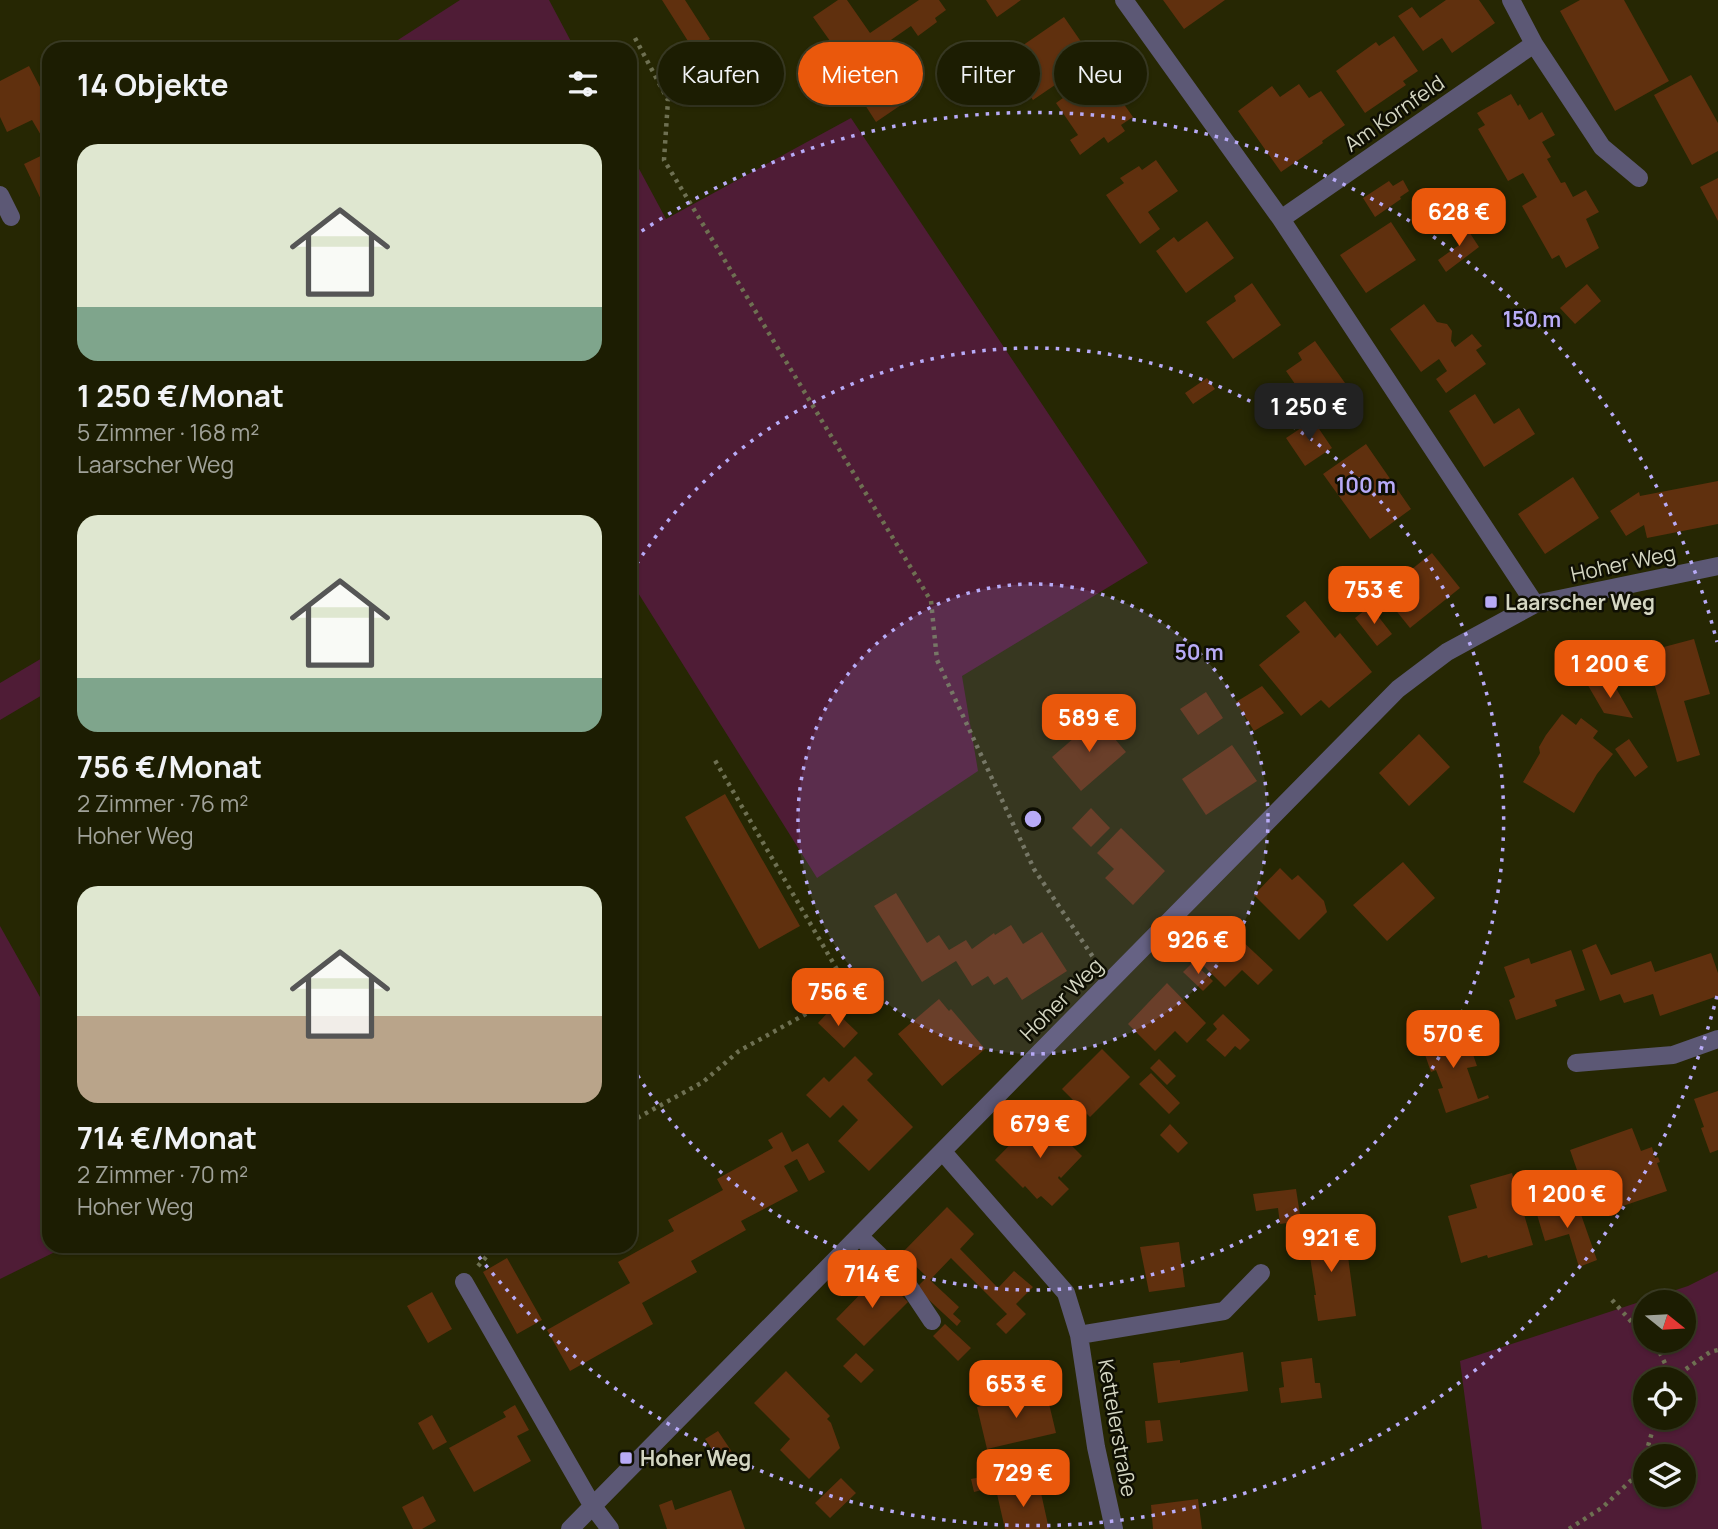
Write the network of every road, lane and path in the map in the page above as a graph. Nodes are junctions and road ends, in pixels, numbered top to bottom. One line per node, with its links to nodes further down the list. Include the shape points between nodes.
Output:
1 (1124, 0): 8 (street)
2 (1511, 0): 4 (street)
3 (635, 38): 12 (path, via 668,100 664,160 932,601 937,660 1034,869)
4 (1534, 44): 5 (street, via 1602,146); 8 (street, Am Kornfeld)
5 (1639, 178)
6 (0, 195): 7 (street)
7 (10, 217)
8 (1281, 219): 10 (street)
9 (1718, 566): 10 (street, Hoher Weg)
10 (1535, 604): 12 (street, Hoher Weg, via 1447,652 1398,689)
11 (712, 757): 15 (path, via 849,990 739,1051 703,1082)
12 (1110, 982): 16 (street, Hoher Weg)
13 (1718, 1039): 14 (street, via 1673,1055)
14 (1576, 1063)
15 (637, 1118)
16 (943, 1152): 17 (street, Hoher Weg); 23 (street, Kettelerstraße, via 1066,1293)
17 (859, 1236): 21 (street, via 904,1279); 27 (street, Hoher Weg)
18 (1261, 1273): 23 (street, Kettelerstraße, via 1224,1311)
19 (464, 1282): 27 (street)
20 (1612, 1300): 22 (path)
21 (932, 1321)
22 (1633, 1323)
23 (1079, 1335): 30 (street, Kettelerstraße)
24 (1718, 1350): 25 (path)
25 (1689, 1367)
26 (1653, 1430): 31 (path, via 1641,1471 1603,1507)
27 (592, 1505): 28 (street, Hoher Weg); 29 (street)
28 (570, 1529)
29 (610, 1529)
30 (1114, 1529)
31 (1569, 1529)

